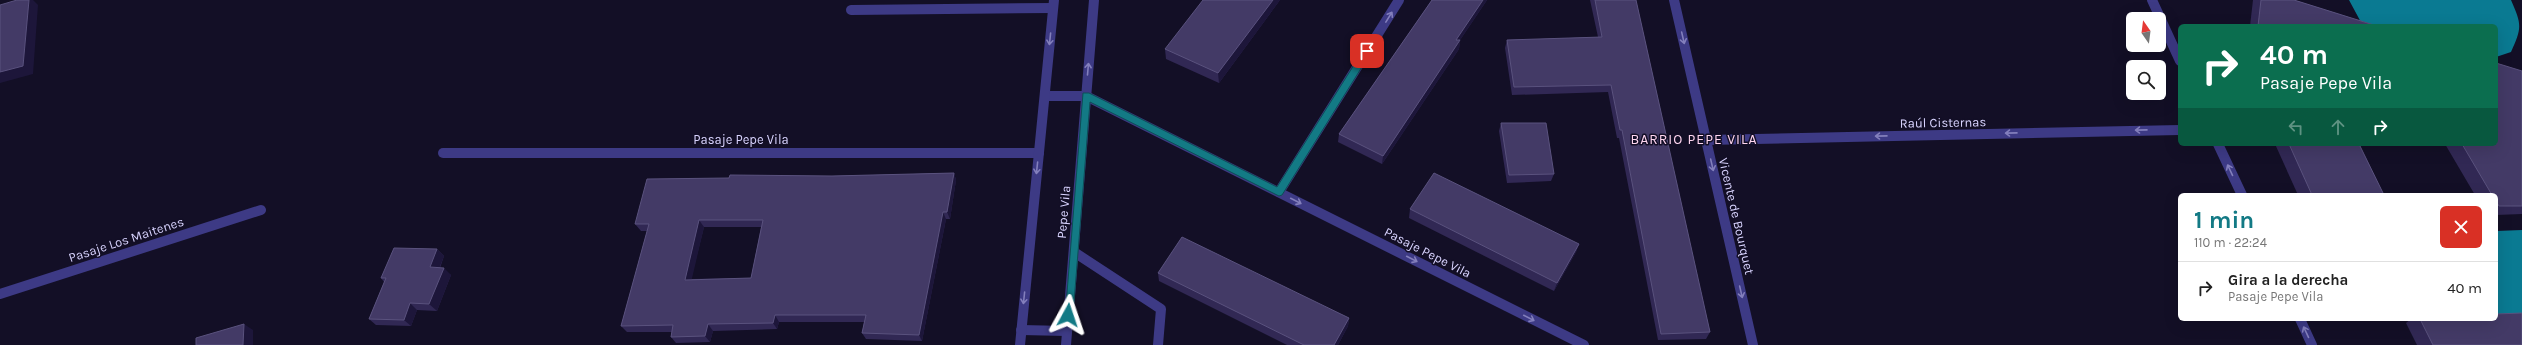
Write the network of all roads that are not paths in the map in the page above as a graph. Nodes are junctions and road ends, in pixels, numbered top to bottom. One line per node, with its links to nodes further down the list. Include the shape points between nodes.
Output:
1 (1094, 0): 9 (street, Pepe Vila, one-way to 1)
2 (1399, 0): 15 (street, one-way to 2)
3 (1674, 0): 11 (street, Vicente de Bourquet, one-way to 11)
4 (2152, 0): 7 (street)
5 (1054, 4): 6 (street); 8 (street, one-way to 8)
6 (851, 10)
7 (2178, 57)
8 (1045, 96): 9 (street); 14 (street)
9 (1086, 96): 15 (street, Pasaje Pepe Vila); 18 (street, Pepe Vila)
10 (2178, 130): 11 (street, Raúl Cisternas, one-way to 11)
11 (1706, 140): 28 (street, Vicente de Bourquet, one-way to 28)
12 (2219, 146): 16 (street, one-way to 12)
13 (442, 153): 14 (street, Pasaje Pepe Vila)
14 (1039, 153): 21 (street, one-way to 21)
15 (1279, 192): 23 (street, Pasaje Pepe Vila, one-way to 23)
16 (2241, 193)
17 (261, 210): 19 (street, Pasaje Los Maitenes)
18 (1074, 252): 22 (street, Pepe Vila); 26 (street, via 1161,309)
19 (0, 294)
20 (2301, 321): 29 (street, one-way to 20)
21 (1021, 330): 22 (street); 24 (street)
22 (1067, 331): 25 (street, Pepe Vila)
23 (1563, 341): 27 (street, Pasaje Pepe Vila)
24 (1020, 345)
25 (1066, 345)
26 (1158, 345)
27 (1584, 345)
28 (1753, 345)
29 (2312, 345)

